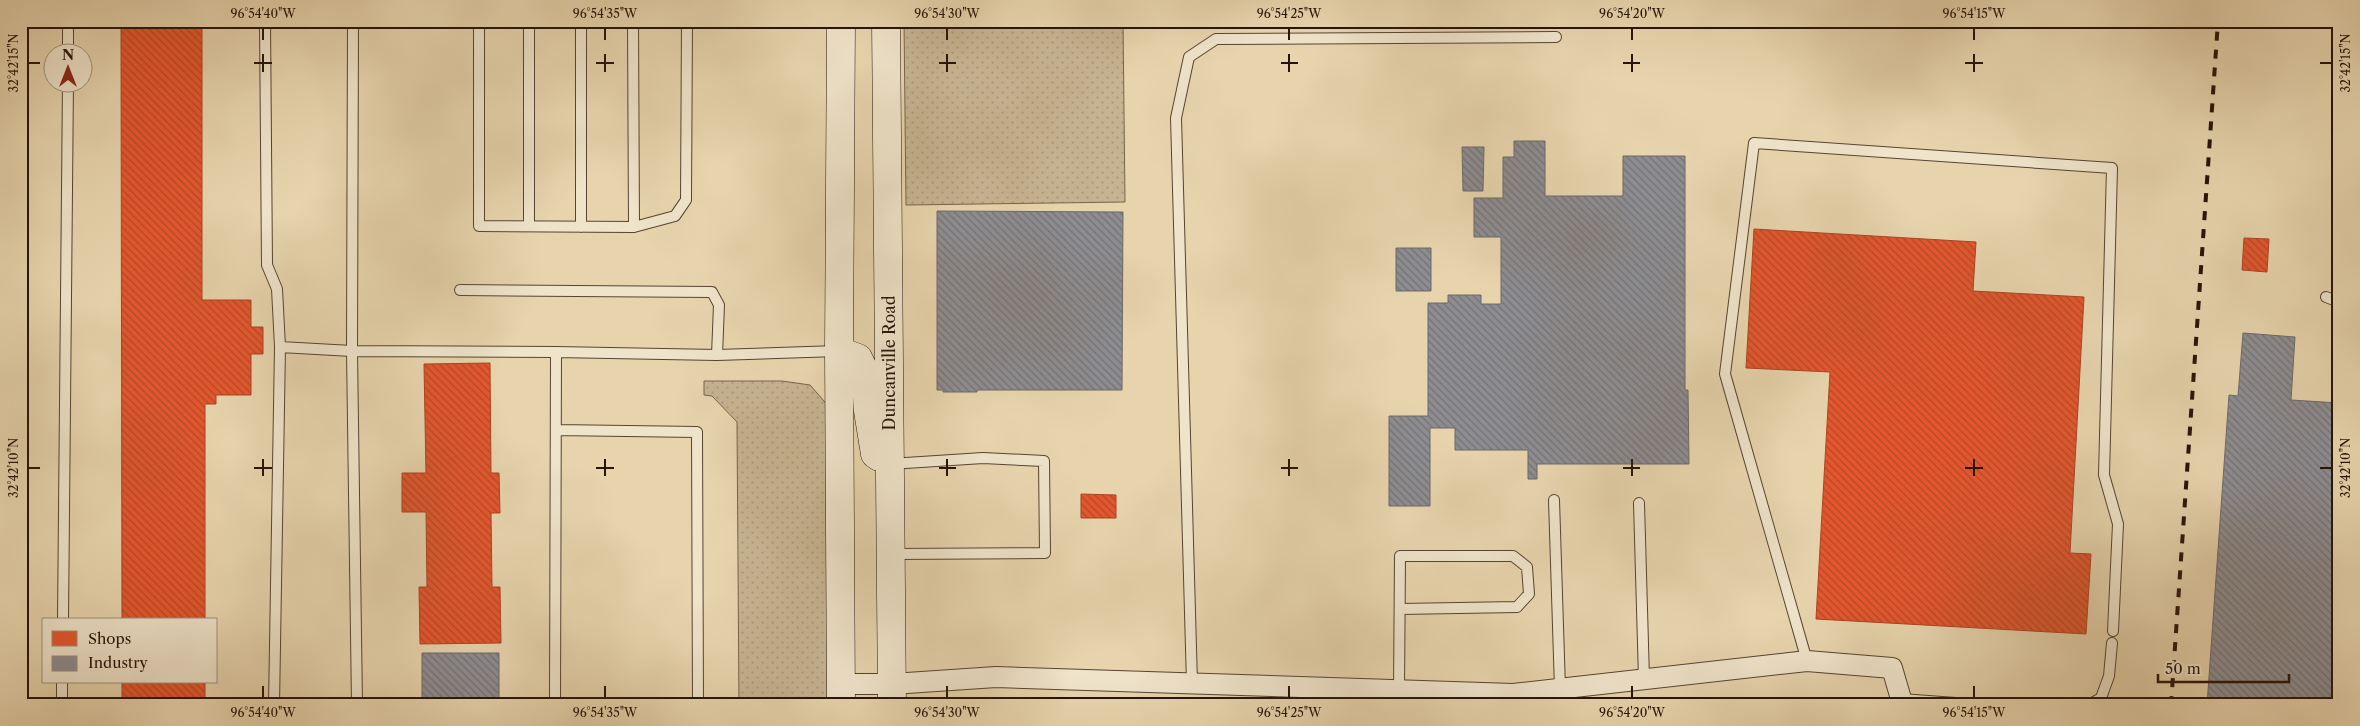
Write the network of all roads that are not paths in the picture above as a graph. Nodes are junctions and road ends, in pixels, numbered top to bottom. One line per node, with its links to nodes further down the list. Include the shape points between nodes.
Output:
1 (68, 21): 12 (lane)
2 (265, 21): 21 (lane, via 267,265 277,289)
3 (352, 21): 22 (lane)
4 (479, 21): 14 (lane, via 479,226)
5 (529, 21): 14 (lane)
6 (581, 21): 15 (lane)
7 (633, 21): 16 (lane)
8 (687, 21): 16 (lane, via 686,200 675,216)
9 (841, 21): 23 (main road)
10 (886, 21): 20 (main road, Duncanville Road)
11 (1556, 37): 37 (lane, via 1216,39 1189,57 1176,118)
12 (68, 42)
13 (68, 92): 32 (lane)
14 (529, 226): 15 (lane)
15 (581, 227): 16 (lane)
16 (634, 227)
17 (460, 290): 25 (lane, via 712,292 720,305)
18 (2326, 297): 19 (lane)
19 (2339, 302)
20 (889, 346): 23 (main road); 27 (main road, Duncanville Road)
21 (280, 347): 22 (lane); 45 (lane)
22 (352, 351): 24 (lane); 46 (lane)
23 (840, 351): 25 (lane); 27 (main road, via 858,358 866,374 875,454); 41 (main road)
24 (556, 352): 25 (lane); 26 (lane)
25 (717, 355)
26 (556, 430): 47 (lane); 48 (lane, via 697,432)
27 (890, 464): 30 (main road, Duncanville Road); 30 (lane, via 983,458 1044,461 1045,553)
28 (1554, 500): 39 (lane)
29 (1639, 504): 36 (lane)
30 (892, 554): 42 (main road, Duncanville Road)
31 (1400, 609): 31 (lane, via 1400,556 1513,556 1527,567 1528,594 1517,607); 40 (lane)
32 (63, 618)
33 (2113, 631): 35 (lane, via 2118,524 2104,475 2112,168 1754,143 1725,374)
34 (2112, 643): 50 (lane, via 2109,676 2101,698)
35 (1808, 660): 36 (street); 43 (street, via 1892,668)
36 (1644, 679): 39 (street)
37 (1192, 683): 40 (street); 42 (street, via 996,677)
38 (62, 684): 44 (lane)
39 (1560, 689): 40 (street, via 1513,694)
40 (1399, 690)
41 (841, 694): 42 (street)
42 (892, 694)
43 (1901, 702): 49 (lane)
44 (62, 705)
45 (274, 705)
46 (357, 705)
47 (555, 705)
48 (698, 705)
49 (1983, 705)
50 (2089, 705)

